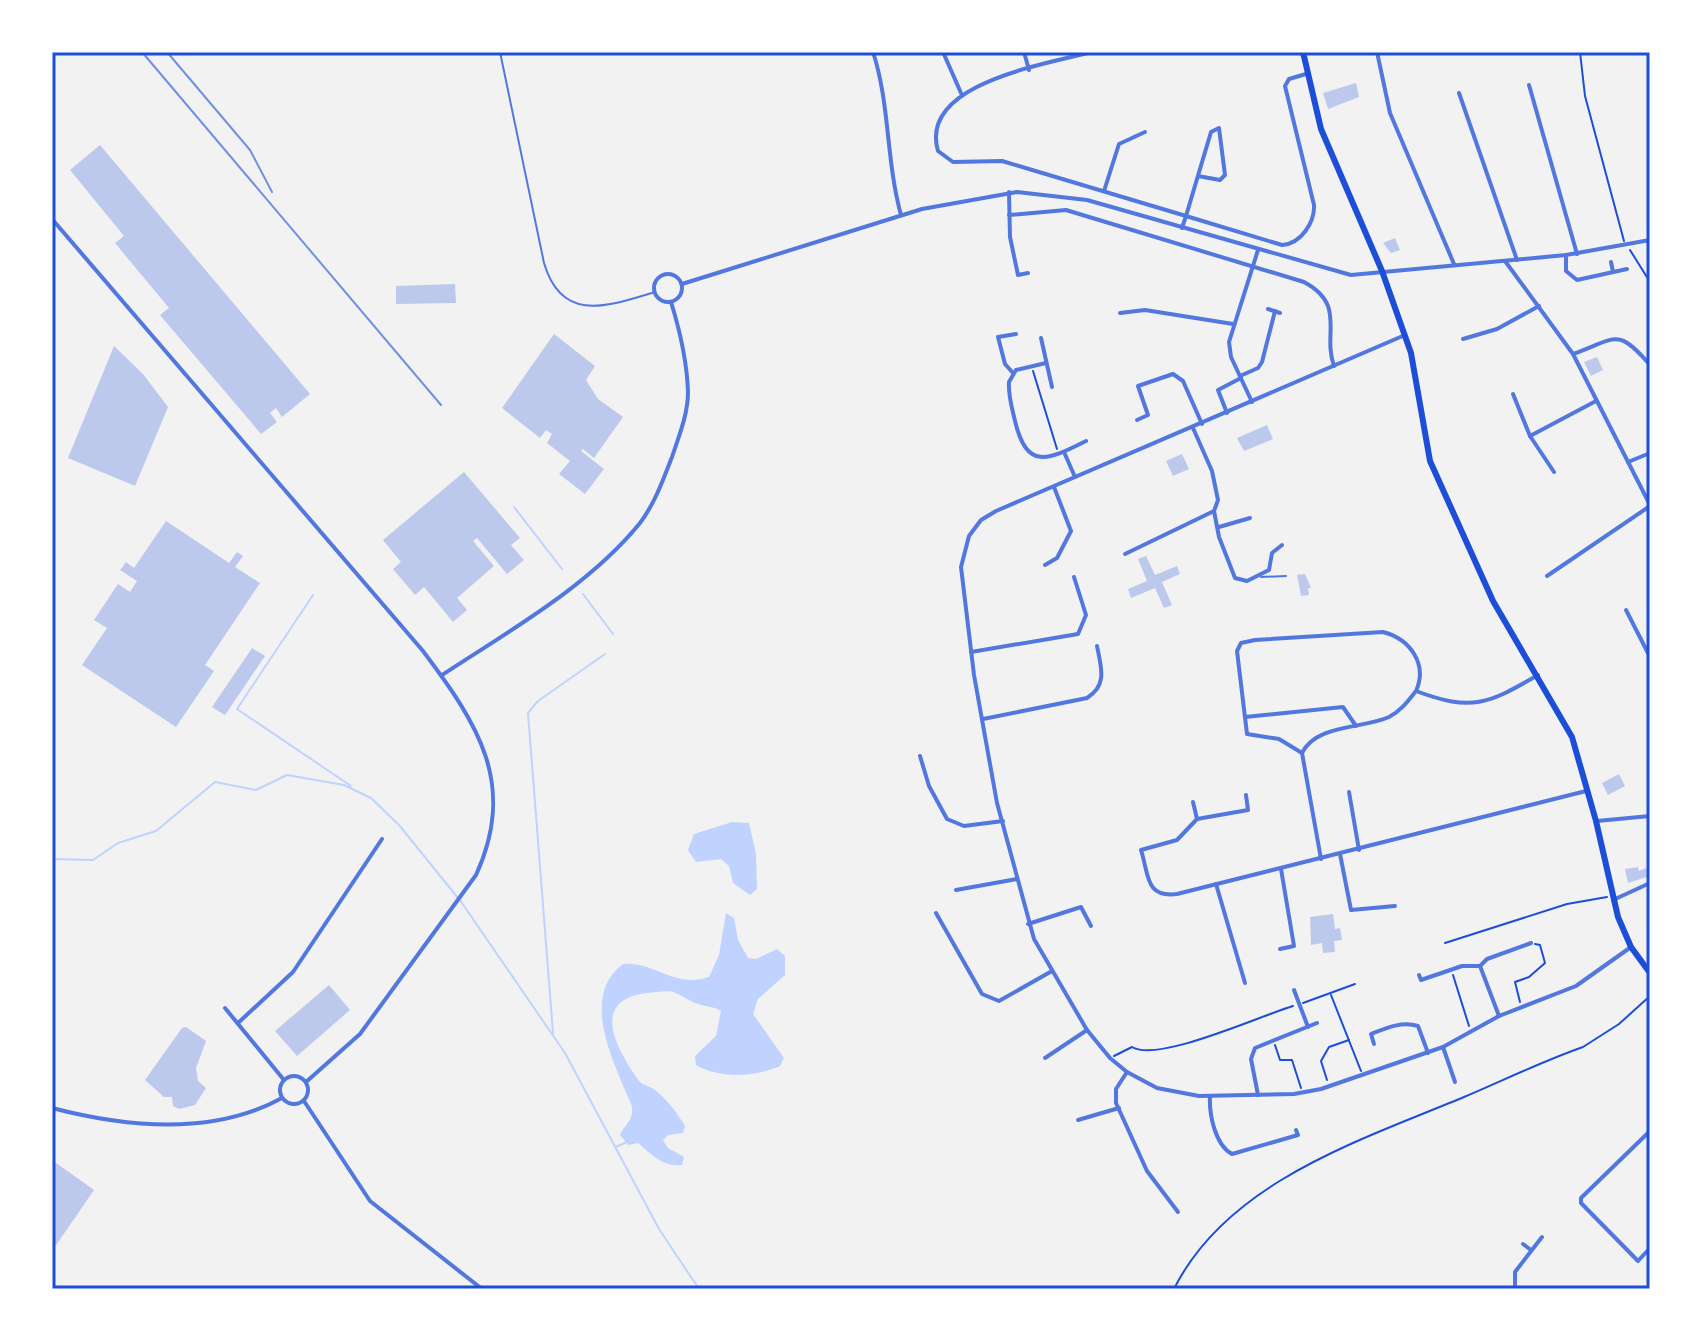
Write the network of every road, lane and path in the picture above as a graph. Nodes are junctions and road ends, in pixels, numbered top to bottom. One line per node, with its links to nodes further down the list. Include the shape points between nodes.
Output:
1 (500, 52): 39 (lane, via 554,289 568,301 588,306)
2 (873, 52): 18 (street)
3 (943, 52): 13 (street)
4 (1024, 52): 9 (street)
5 (1091, 52): 9 (street)
6 (1303, 52): 10 (main road)
7 (1377, 52): 31 (street, via 1390,113)
8 (1580, 52): 24 (path, via 1585,96)
9 (1029, 70): 13 (street)
10 (1306, 74): 20 (street, via 1289,79 1285,86 1314,205 1313,221 1297,239 1282,245); 34 (main road, via 1322,131)
11 (1529, 85): 26 (street)
12 (1459, 93): 28 (street)
13 (962, 94): 16 (street, via 944,113 937,134 937,148 948,160 1002,161)
14 (1145, 132): 16 (street, via 1119,144)
15 (1198, 176): 15 (street, via 1211,132 1219,128 1225,175 1220,180); 20 (street)
16 (1104, 191): 20 (street)
17 (1009, 192): 18 (street); 19 (street); 22 (street, via 1070,196)
18 (901, 215): 38 (street)
19 (1009, 215): 32 (street, via 1066,210); 36 (street, via 1018,275)
20 (1186, 216): 22 (street)
21 (52, 219): 87 (street)
22 (1182, 228): 25 (street)
23 (1650, 240): 24 (street)
24 (1627, 247): 26 (street); 37 (path)
25 (1258, 250): 32 (street); 34 (street, via 1340,274)
26 (1577, 254): 27 (street)
27 (1566, 255): 28 (street); 35 (street, via 1566,270 1575,279)
28 (1517, 260): 29 (street)
29 (1505, 261): 31 (street); 41 (street)
30 (1611, 262): 35 (street)
31 (1454, 264): 34 (street)
32 (1253, 266): 44 (street); 53 (street, via 1304,282 1320,294 1332,316 1329,351)
33 (1627, 269): 35 (street)
34 (1382, 271): 46 (main road)
35 (1613, 272)
36 (1028, 273)
37 (1650, 282)
38 (682, 284): 39 (street, via 674,275 662,275); 40 (street, via 679,297)
39 (655, 292): 40 (street)
40 (671, 302): 87 (street, via 688,394 682,428 656,498 616,547 554,600)
41 (1539, 306): 48 (street, via 1497,329); 49 (street)
42 (1268, 309): 55 (street, via 1277,312 1260,366)
43 (1120, 313): 44 (street, via 1145,310)
44 (1233, 324): 55 (street, via 1230,348)
45 (1016, 334): 54 (street, via 998,337)
46 (1405, 335): 53 (street); 88 (main road, via 1430,461 1489,593)
47 (1041, 338): 50 (street)
48 (1463, 339)
49 (1573, 354): 52 (street, via 1619,338 1629,341); 58 (street)
50 (1046, 363): 51 (street); 56 (street)
51 (1031, 365): 54 (street); 66 (path, via 1043,414)
52 (1650, 365)
53 (1334, 366): 59 (street)
54 (1013, 373): 66 (street, via 1008,391 1024,449 1040,458)
55 (1240, 377): 59 (street); 60 (street, via 1218,390)
56 (1052, 387)
57 (1513, 394): 64 (street)
58 (1596, 401): 64 (street); 68 (street)
59 (1252, 402): 60 (street)
60 (1227, 413): 62 (street)
61 (1137, 420): 62 (street, via 1148,415 1138,386 1173,374 1183,381)
62 (1202, 424): 63 (street)
63 (1193, 428): 70 (street); 73 (street, via 1212,471 1218,500)
64 (1530, 436): 69 (street)
65 (1086, 441): 66 (street)
66 (1062, 453): 70 (street)
67 (1650, 453): 68 (street)
68 (1628, 462): 72 (street)
69 (1554, 472)
70 (1075, 477): 71 (street)
71 (1054, 487): 78 (street, via 1071,531 1057,558); 85 (street, via 987,514 964,546 961,567)
72 (1650, 506): 81 (street)
73 (1214, 511): 75 (street); 77 (street)
74 (1250, 518): 75 (street)
75 (1219, 527): 79 (street, via 1235,578)
76 (1282, 545): 79 (street)
77 (1125, 554)
78 (1045, 565)
79 (1260, 576): 80 (lane)
80 (1286, 576)
81 (1547, 576)
82 (1074, 577): 85 (street, via 1086,615 1078,634)
83 (1626, 610): 86 (street)
84 (1097, 646): 91 (street, via 1098,691 1087,698)
85 (971, 652): 91 (street)
86 (1650, 657)
87 (442, 675): 152 (street, via 479,736 493,789 487,848 465,893 360,1034)
88 (1538, 675): 89 (street, via 1478,704 1454,704); 95 (main road, via 1565,720)
89 (1416, 691): 90 (street, via 1420,662 1389,633 1250,641 1237,651); 92 (street, via 1389,716)
90 (1244, 717): 92 (street, via 1343,707); 93 (street, via 1248,736 1279,739)
91 (983, 719): 101 (street)
92 (1356, 726): 93 (street, via 1316,738)
93 (1302, 753): 106 (street)
94 (920, 756): 101 (street, via 947,819 964,826)
95 (1588, 790): 102 (main road); 104 (street)
96 (1349, 792): 104 (street)
97 (1246, 795): 100 (street, via 1248,810)
98 (1193, 802): 100 (street)
99 (1650, 816): 102 (street)
100 (1197, 819): 110 (street, via 1177,840 1141,850 1160,895)
101 (1003, 821): 108 (street)
102 (1596, 821): 112 (main road)
103 (382, 839): 137 (street, via 293,972)
104 (1359, 850): 105 (street)
105 (1340, 854): 106 (street); 113 (street, via 1351,910)
106 (1321, 859): 107 (street)
107 (1281, 869): 110 (street); 122 (street, via 1294,946)
108 (1017, 879): 111 (street); 116 (street)
109 (1650, 883): 112 (street)
110 (1216, 884): 128 (street)
111 (956, 890)
112 (1612, 898): 119 (path, via 1567,904); 121 (main road)
113 (1395, 906)
114 (936, 913): 115 (street)
115 (942, 923): 118 (street); 125 (street, via 989,1000 999,1001)
116 (1028, 924): 117 (street, via 1081,907); 125 (street)
117 (1091, 926)
118 (936, 927)
119 (1445, 943)
120 (1531, 943): 123 (street); 134 (path, via 1540,945 1545,963 1515,982)
121 (1631, 947): 126 (main road); 134 (street, via 1576,986)
122 (1280, 949)
123 (1480, 966): 124 (street); 136 (street)
124 (1451, 969): 127 (street, via 1421,980); 141 (path)
125 (1052, 971): 140 (street)
126 (1650, 973)
127 (1419, 975)
128 (1245, 983)
129 (1355, 984): 131 (path)
130 (1294, 990): 133 (street)
131 (1331, 994): 133 (path); 143 (path)
132 (1650, 996): 171 (path, via 1583,1047 1299,1169 1219,1229 1196,1252)
133 (1299, 1004): 139 (street); 148 (path, via 1228,1031 1149,1052 1132,1047)
134 (1520, 1007): 136 (street)
135 (225, 1008): 137 (street)
136 (1499, 1016): 141 (street)
137 (238, 1023): 151 (street)
138 (1317, 1023): 139 (street)
139 (1308, 1027): 142 (street)
140 (1087, 1030): 147 (street); 148 (street)
141 (1471, 1031): 145 (street)
142 (1273, 1040): 155 (path, via 1280,1060 1292,1060); 156 (street, via 1258,1045 1252,1054)
143 (1350, 1040): 150 (path); 154 (path, via 1329,1047 1321,1061)
144 (1374, 1044): 146 (street, via 1371,1034 1414,1024)
145 (1443, 1047): 146 (street); 153 (street)
146 (1428, 1053): 150 (street)
147 (1045, 1058)
148 (1110, 1058): 149 (street)
149 (1127, 1072): 157 (street, via 1169,1092); 161 (street, via 1116,1091)
150 (1362, 1076): 154 (street)
151 (284, 1080): 152 (street, via 298,1076); 158 (street)
152 (306, 1082): 159 (street, via 309,1092)
153 (1455, 1082)
154 (1329, 1087): 155 (street)
155 (1303, 1092): 156 (street)
156 (1258, 1095): 157 (street)
157 (1210, 1096): 163 (street, via 1222,1147 1232,1154 1298,1135)
158 (282, 1098): 159 (street, via 295,1105); 160 (street, via 231,1117 171,1123 103,1120)
159 (304, 1101): 170 (street, via 370,1201)
160 (52, 1108)
161 (1119, 1108): 162 (street); 165 (street, via 1149,1174)
162 (1078, 1120)
163 (1296, 1130)
164 (1650, 1131): 168 (street, via 1581,1198 1638,1261)
165 (1178, 1212)
166 (1542, 1237): 169 (street)
167 (1523, 1244): 169 (street)
168 (1650, 1248)
169 (1531, 1250): 172 (street, via 1515,1272)
170 (482, 1289)
171 (1174, 1289)
172 (1515, 1289)

